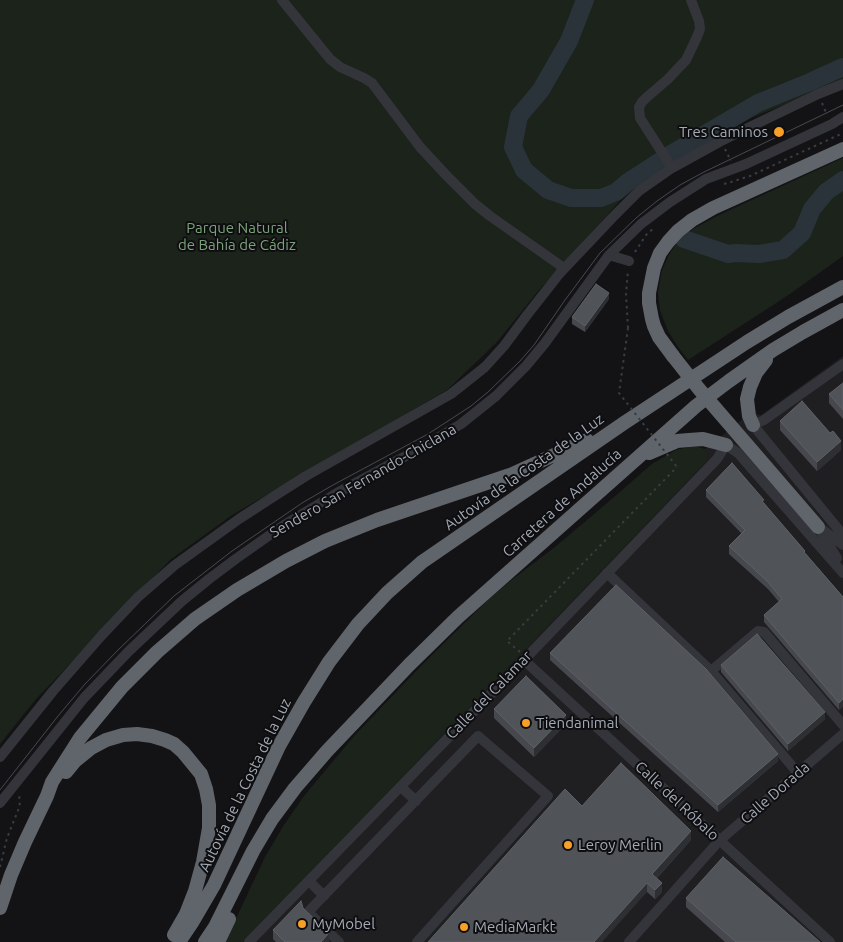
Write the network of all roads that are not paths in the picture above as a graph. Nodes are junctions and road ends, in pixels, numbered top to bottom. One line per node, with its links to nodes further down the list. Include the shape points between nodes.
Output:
1 (282, 0): 9 (street, via 330,59 372,83 420,147 475,204)
2 (691, 0): 6 (street, via 700,29 686,60 642,102 639,113)
3 (843, 84): 6 (street, via 721,141)
4 (843, 117): 7 (street, Sendero San Fernando-Chiclana, via 706,179 640,224)
5 (843, 149): 18 (highway, bridge, via 692,220 660,253 649,293 659,337 699,389)
6 (672, 168): 9 (street, via 639,191)
7 (609, 255): 8 (street); 33 (street, Sendero San Fernando-Chiclana, via 545,344 496,396 461,424 284,526 209,580 141,639 84,698)
8 (628, 261)
9 (564, 268): 28 (street, via 504,346 451,394 283,490 175,565 138,597 53,691)
10 (843, 287): 14 (highway, via 747,342)
11 (843, 310): 12 (highway, Carretera de Andalucía)
12 (773, 350): 15 (highway, via 750,387 747,399); 17 (highway, Carretera de Andalucía, via 696,406)
13 (843, 364): 15 (street)
14 (624, 423): 31 (highway, via 510,475 377,520 326,541 237,590 194,619 122,687 80,738 52,782); 39 (highway, Autovía de la Costa de la Luz, via 422,562 358,624 329,662 279,746 214,885)
15 (753, 426): 19 (street)
16 (726, 446): 17 (highway, via 703,439 677,441); 21 (street, via 738,453); 22 (street, Calle del Calamar, via 717,460)
17 (639, 457): 27 (highway, Carretera de Andalucía, via 458,617)
18 (818, 527): 20 (street); 21 (street)
19 (843, 535)
20 (843, 545)
21 (843, 571)
22 (607, 573): 23 (street, Calle del Calamar); 24 (street)
23 (525, 658): 30 (street, Calle del Calamar); 34 (street, Calle del Róbalo)
24 (711, 671): 25 (street, via 758,631 764,632); 29 (street)
25 (843, 725)
26 (843, 734): 29 (street, Calle Dorada)
27 (328, 751): 40 (highway, via 272,819); 41 (highway, via 260,854)
28 (0, 757)
29 (798, 773): 34 (street, Calle Dorada)
30 (401, 787): 32 (street); 35 (street, Calle del Calamar)
31 (45, 801): 37 (highway, via 11,875); 38 (highway, via 75,761 106,740 137,734 165,740 179,748 200,774 209,805 209,828 195,891)
32 (416, 801): 36 (street); 44 (street, via 478,736 548,796)
33 (0, 803)
34 (719, 841): 45 (street, Calle Dorada); 46 (street, Calle del Róbalo)
35 (309, 881): 36 (street); 42 (street, Calle del Calamar)
36 (324, 896): 43 (street, via 308,912)
37 (0, 908)
38 (171, 942)
39 (179, 942)
40 (205, 942)
41 (218, 942)
42 (249, 942)
43 (339, 942)
44 (417, 942)
45 (629, 942)
46 (830, 942)

